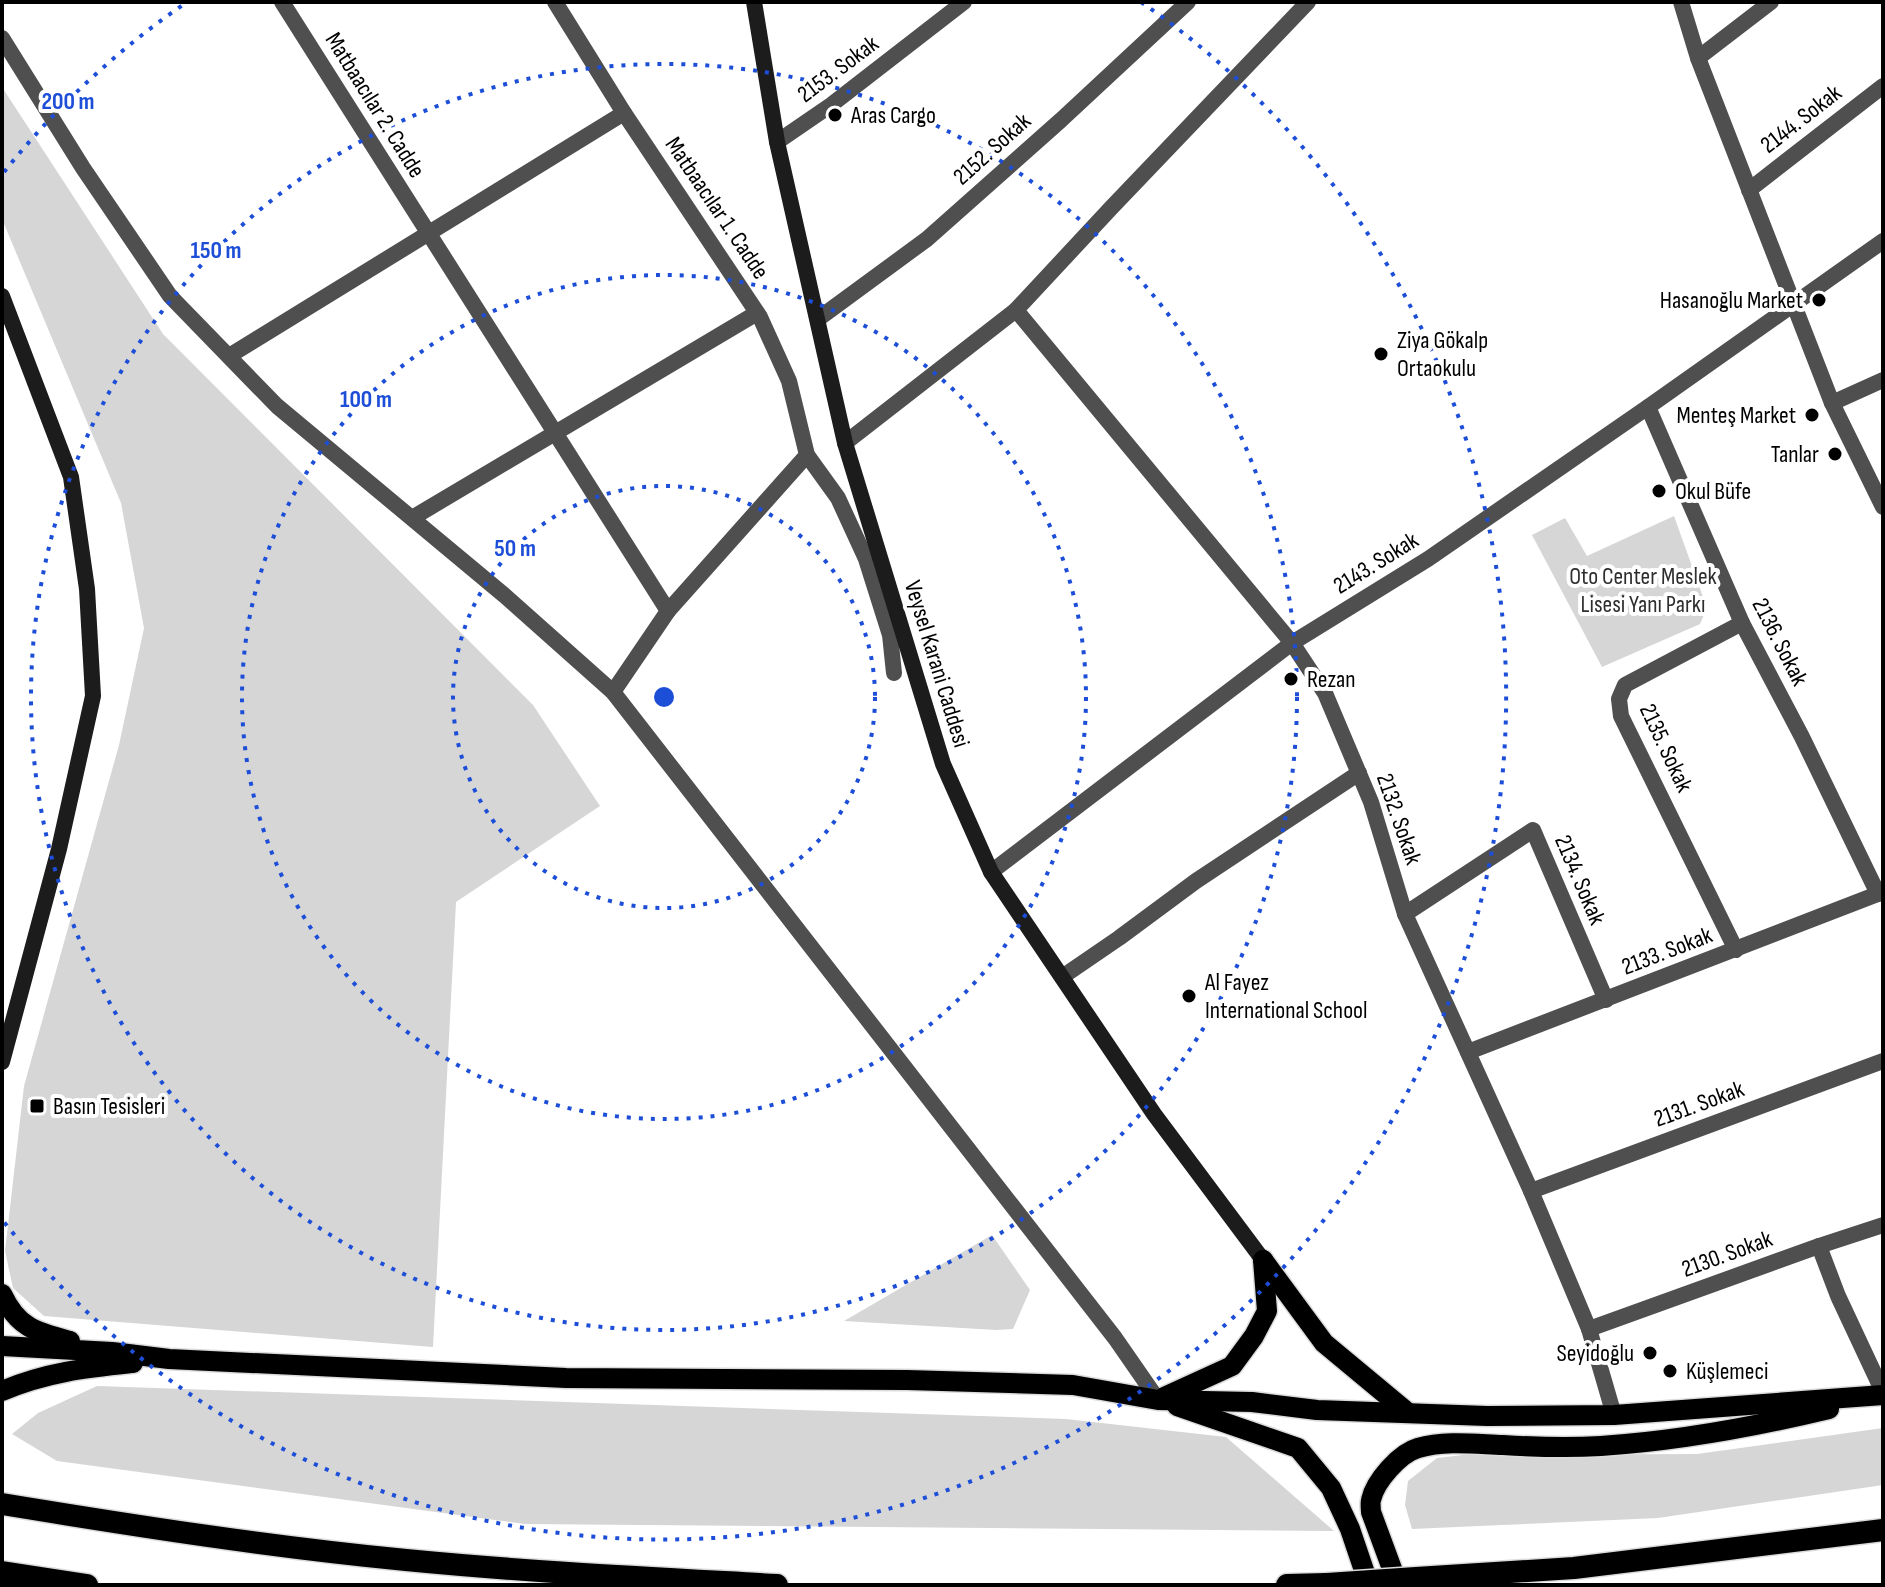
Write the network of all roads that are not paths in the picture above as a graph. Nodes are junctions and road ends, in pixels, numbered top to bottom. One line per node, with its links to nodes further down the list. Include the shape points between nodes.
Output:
1 (282, 2): 15 (street, Matbaacılar 2. Cadde)
2 (555, 2): 12 (street, Matbaacılar 1. Cadde)
3 (754, 2): 13 (main road, Veysel Karani Caddesi)
4 (964, 2): 13 (street, 2153. Sokak)
5 (1188, 2): 21 (street, 2152. Sokak, via 927,239)
6 (1308, 2): 19 (street)
7 (1681, 2): 10 (street)
8 (1771, 2): 10 (street)
9 (2, 38): 22 (street, via 170,296)
10 (1698, 58): 14 (street)
11 (1883, 86): 14 (street, 2144. Sokak)
12 (624, 113): 15 (street); 20 (street, Matbaacılar 1. Cadde)
13 (777, 142): 21 (main road, Veysel Karani Caddesi)
14 (1749, 190): 18 (street)
15 (428, 233): 22 (street); 26 (street, Matbaacılar 2. Cadde)
16 (1883, 241): 18 (street, 2143. Sokak)
17 (2, 296): 46 (main road, via 71,477 87,589 93,696)
18 (1793, 303): 24 (street); 25 (street, 2143. Sokak)
19 (1016, 310): 27 (street); 34 (street, 2132. Sokak)
20 (757, 313): 26 (street); 28 (street, Matbaacılar 1. Cadde, via 789,381)
21 (818, 319): 27 (main road, Veysel Karani Caddesi)
22 (229, 356): 31 (street, via 277,406)
23 (1883, 380): 24 (street)
24 (1832, 403): 29 (street)
25 (1648, 407): 33 (street, 2136. Sokak); 34 (street, 2143. Sokak, via 1428,559)
26 (555, 434): 31 (street); 32 (street, Matbaacılar 2. Cadde)
27 (845, 443): 38 (main road, Veysel Karani Caddesi, via 943,764)
28 (807, 455): 32 (street); 35 (street, via 838,498 866,559 890,635)
29 (1878, 483): 30 (street)
30 (1883, 507)
31 (412, 518): 36 (street)
32 (668, 611): 36 (street)
33 (1742, 623): 39 (street, 2136. Sokak); 41 (street, 2135. Sokak, via 1625,685 1619,699 1621,716)
34 (1292, 643): 37 (street, 2132. Sokak, via 1325,693); 38 (street, 2143. Sokak)
35 (894, 673)
36 (613, 692): 58 (street)
37 (1359, 773): 40 (street, 2132. Sokak); 42 (street)
38 (991, 872): 42 (main road, Veysel Karani Caddesi)
39 (1880, 893): 41 (street, 2133. Sokak)
40 (1405, 914): 43 (street, 2134. Sokak, via 1533,830); 44 (street, 2132. Sokak)
41 (1736, 950): 43 (street, 2133. Sokak)
42 (1062, 977): 50 (main road, Veysel Karani Caddesi, via 1154,1114)
43 (1606, 1000): 44 (street, 2133. Sokak)
44 (1468, 1052): 47 (street, 2132. Sokak)
45 (1883, 1061): 47 (street, 2131. Sokak)
46 (2, 1062)
47 (1531, 1191): 52 (street, 2132. Sokak)
48 (1883, 1225): 49 (street, 2130. Sokak)
49 (1819, 1246): 52 (street, 2130. Sokak); 57 (street)
50 (1263, 1260): 58 (main road, via 1267,1311 1232,1366); 59 (main road, via 1324,1343)
51 (2, 1294): 54 (main road, via 20,1322)
52 (1589, 1329): 60 (street, 2132. Sokak)
53 (2, 1346): 54 (main road)
54 (112, 1352): 55 (main road)
55 (169, 1359): 56 (main road, via 74,1369); 58 (main road, via 566,1378 1073,1385)
56 (2, 1391)
57 (1883, 1394): 60 (main road); 64 (main road, via 1773,1423 1686,1437 1600,1446 1446,1443 1415,1449 1392,1465 1371,1501 1371,1512)
58 (1158, 1400): 59 (main road); 69 (main road, via 1298,1448 1331,1488)
59 (1407, 1412): 60 (main road)
60 (1614, 1415)
61 (2, 1504): 67 (highway, via 404,1560)
62 (1883, 1530): 64 (highway, via 1574,1568)
63 (2, 1572): 66 (highway)
64 (1407, 1582): 65 (highway, bridge)
65 (1327, 1584): 68 (highway)
66 (87, 1585)
67 (777, 1585)
68 (1287, 1585)
69 (1369, 1585)

